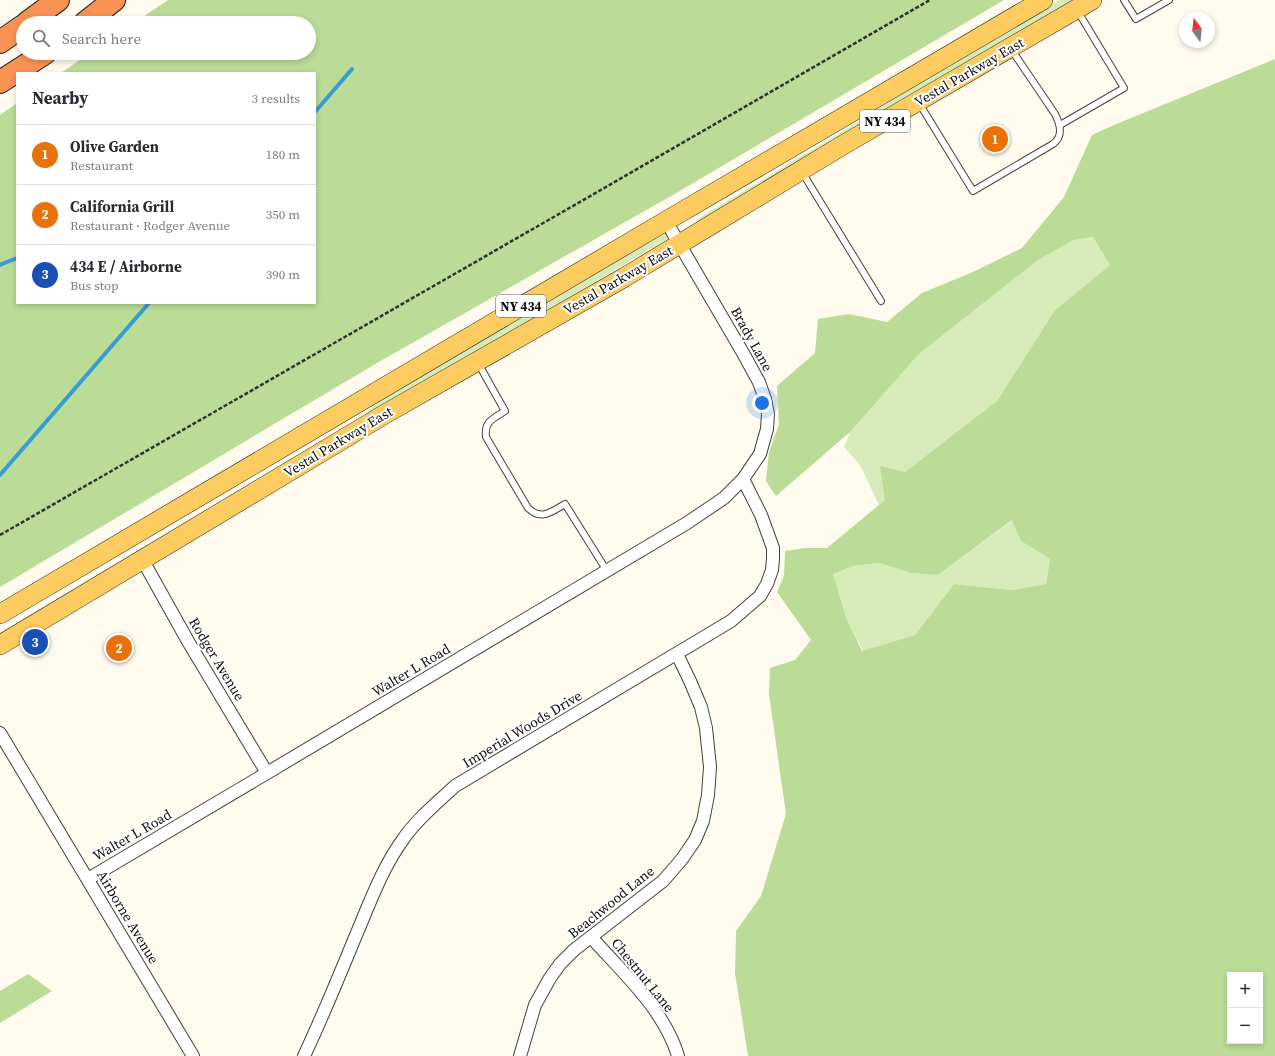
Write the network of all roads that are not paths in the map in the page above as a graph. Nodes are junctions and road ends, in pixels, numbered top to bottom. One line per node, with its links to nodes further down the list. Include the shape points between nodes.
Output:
1 (58, 0): 7 (highway)
2 (114, 0): 8 (highway)
3 (1043, 0): 17 (main road, Vestal Parkway East / NY 434)
4 (1124, 0): 5 (lane, via 1136,19)
5 (1169, 0)
6 (1084, 4): 11 (main road, Vestal Parkway East / NY 434); 15 (lane, via 1124,88)
7 (36, 16)
8 (94, 16)
9 (16, 31): 10 (highway)
10 (0, 42)
11 (1010, 47): 14 (main road, Vestal Parkway East / NY 434); 15 (lane)
12 (34, 60): 13 (highway)
13 (0, 82)
14 (918, 102): 15 (lane, via 973,191 1058,141); 16 (main road, Vestal Parkway East / NY 434)
15 (1060, 125)
16 (801, 170): 18 (main road, Vestal Parkway East / NY 434); 19 (lane)
17 (666, 220): 18 (street, Brady Lane); 24 (main road, Vestal Parkway East / NY 434)
18 (679, 244): 20 (main road, Vestal Parkway East / NY 434); 21 (street, Brady Lane, via 743,353 765,399 767,429 760,454)
19 (881, 301)
20 (477, 361): 22 (main road, Vestal Parkway East / NY 434); 23 (lane, via 505,411 488,422 486,437 528,508 534,514 540,515 565,504)
21 (743, 479): 23 (street, Walter L Road, via 724,498 693,519); 26 (street, Imperial Woods Drive, via 761,515 773,548 774,559 767,584 760,596 731,621)
22 (142, 559): 25 (main road, Vestal Parkway East / NY 434); 28 (street, Rodger Avenue)
23 (607, 571): 28 (street, Walter L Road)
24 (0, 614)
25 (0, 645)
26 (677, 654): 30 (street, Beachwood Lane, via 701,707 706,728 710,767 703,821 695,840 663,881); 32 (street, Imperial Woods Drive, via 455,786 423,815 389,862)
27 (0, 733): 29 (street, Airborne Avenue)
28 (267, 774): 29 (street, Walter L Road)
29 (88, 879): 31 (street, Airborne Avenue)
30 (591, 936): 33 (street, Beachwood Lane, via 560,964 550,978 535,1005); 34 (street, Chestnut Lane, via 659,1015 674,1041)
31 (193, 1056)
32 (304, 1056)
33 (520, 1056)
34 (678, 1056)

